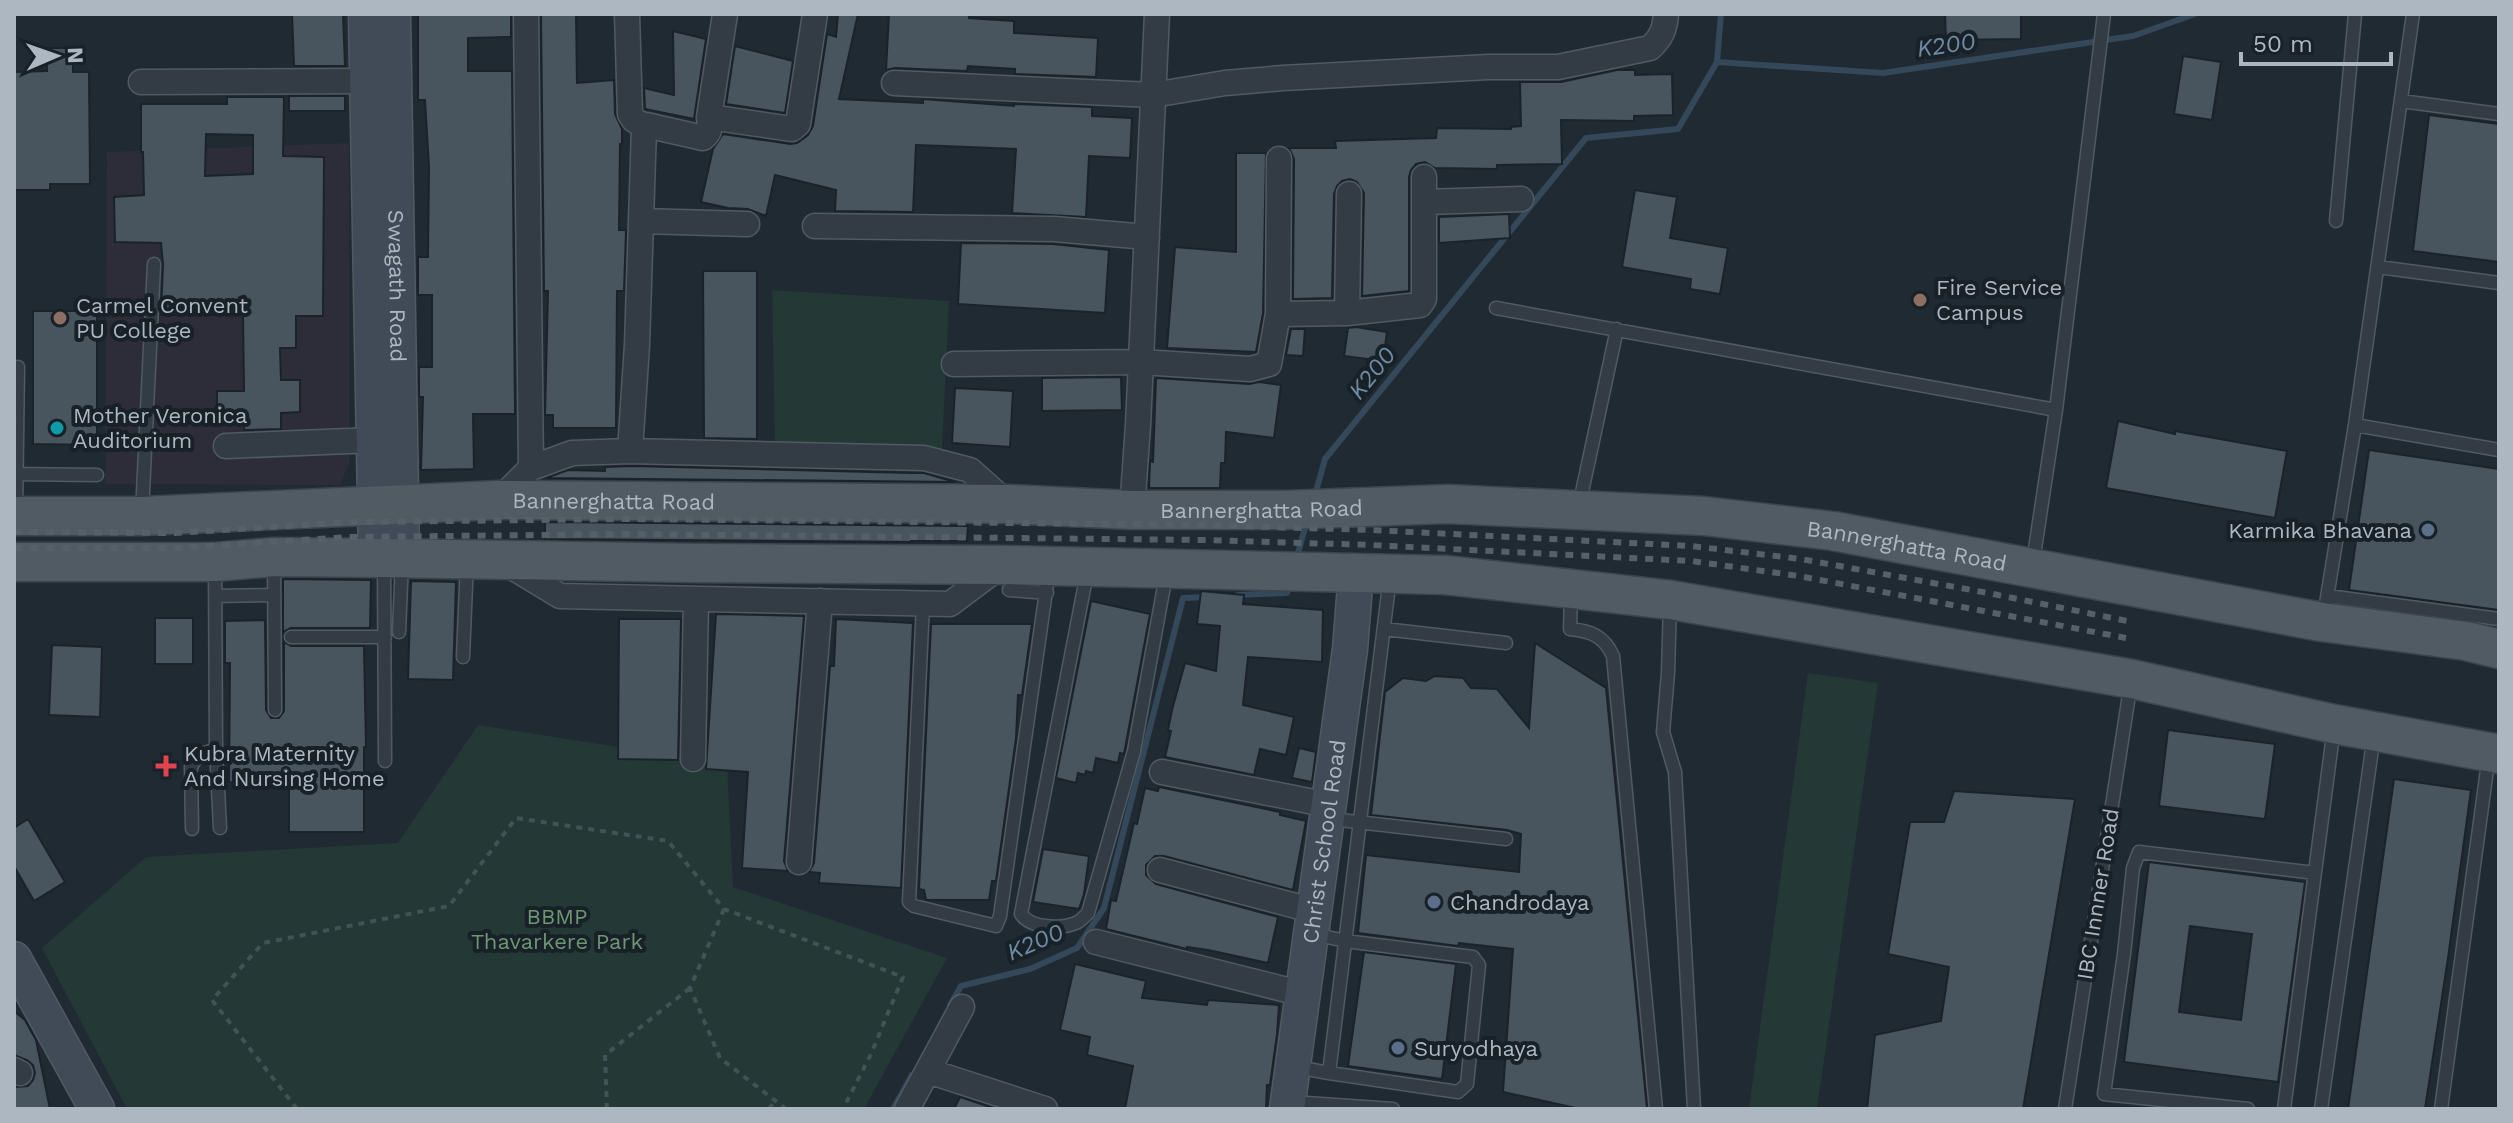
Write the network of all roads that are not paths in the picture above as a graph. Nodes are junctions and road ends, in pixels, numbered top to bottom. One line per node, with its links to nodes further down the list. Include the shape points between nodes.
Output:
1 (366, 14): 12 (main road, Swagath Road)
2 (393, 14): 37 (main road, Swagath Road)
3 (526, 14): 47 (street)
4 (627, 14): 19 (street, via 630,114)
5 (725, 14): 18 (street)
6 (815, 14): 18 (street, via 796,127)
7 (1157, 14): 15 (street)
8 (1666, 14): 15 (street, via 1659,39 1650,48 1558,67 1269,79)
9 (2104, 14): 41 (lane)
10 (2355, 14): 26 (lane)
11 (2413, 14): 16 (lane)
12 (367, 81): 13 (street); 37 (main road, Swagath Road)
13 (141, 82)
14 (894, 83): 15 (street)
15 (1153, 95): 29 (street)
16 (2401, 101): 17 (lane); 31 (lane)
17 (2499, 114)
18 (709, 117): 19 (street, via 710,130 703,138)
19 (644, 126): 25 (street)
20 (1279, 159): 35 (street)
21 (1424, 177): 24 (street)
22 (1349, 194): 34 (street)
23 (1521, 199): 24 (street)
24 (1424, 202): 34 (street, via 1420,305)
25 (641, 221): 27 (street); 46 (street)
26 (2336, 221)
27 (747, 224)
28 (815, 226): 29 (street, via 1054,229)
29 (1147, 237): 38 (street)
30 (154, 264): 56 (lane)
31 (2378, 267): 32 (lane); 42 (lane)
32 (2499, 283)
33 (1496, 308): 36 (lane)
34 (1347, 313): 35 (street)
35 (1278, 314): 38 (street, via 1269,364 1262,367)
36 (1617, 329): 41 (lane); 53 (lane)
37 (386, 350): 43 (main road, Swagath Road); 52 (main road, Swagath Road)
38 (1141, 362): 39 (street); 54 (street)
39 (954, 364)
40 (18, 367): 48 (lane)
41 (2056, 410): 63 (lane)
42 (2355, 425): 45 (lane); 74 (lane)
43 (374, 440): 44 (street); 52 (main road, Swagath Road)
44 (226, 446)
45 (2499, 450)
46 (630, 451): 47 (street, via 572,453); 51 (street, via 924,458 970,470)
47 (531, 468): 50 (street)
48 (15, 474): 49 (lane); 55 (lane)
49 (97, 475)
50 (499, 500): 51 (main road, Bannerghatta Road); 52 (main road, Bannerghatta Road)
51 (1008, 504): 54 (main road, Bannerghatta Road)
52 (389, 505): 56 (main road, Bannerghatta Road); 59 (main road, Swagath Road)
53 (1578, 509): 54 (main road, Bannerghatta Road, via 1448,504); 63 (main road, Bannerghatta Road, via 1833,531)
54 (1132, 510)
55 (15, 516): 56 (main road, Bannerghatta Road)
56 (142, 516)
57 (274, 557): 59 (main road); 66 (main road); 69 (lane)
58 (14, 562): 66 (main road)
59 (396, 565): 61 (main road); 77 (lane); 79 (lane)
60 (1089, 567): 62 (main road); 62 (lane, via 1021,914 1035,926 1068,925 1088,913 1134,751); 67 (main road)
61 (472, 568): 65 (main road, via 925,564); 70 (street, via 560,596); 82 (lane)
62 (1165, 568): 64 (main road)
63 (2032, 569): 74 (main road, Bannerghatta Road)
64 (1373, 573): 68 (main road); 76 (lane); 92 (main road, Christ School Road, via 1350,649)
65 (1005, 578): 67 (main road); 73 (street, via 950,604)
66 (216, 579): 69 (lane); 87 (lane)
67 (1048, 579): 73 (lane, via 996,926 909,902)
68 (1571, 587): 71 (main road); 113 (lane, via 1570,629 1585,630 1608,643 1613,656)
69 (274, 595): 84 (lane)
70 (696, 599): 72 (street); 89 (street)
71 (1671, 600): 83 (main road); 114 (lane, via 1663,732 1675,772)
72 (820, 601): 73 (street); 96 (street)
73 (923, 604)
74 (2325, 609): 75 (lane); 81 (main road, Bannerghatta Road)
75 (2499, 619)
76 (1384, 629): 80 (lane); 92 (lane)
77 (399, 632)
78 (291, 637): 79 (lane)
79 (385, 637): 90 (lane)
80 (1506, 643)
81 (2499, 649)
82 (463, 657)
83 (2132, 679): 85 (main road); 115 (lane, IBC Innner Road)
84 (275, 710)
85 (2334, 724): 86 (main road); 98 (lane)
86 (2375, 732): 88 (main road); 118 (lane)
87 (216, 749): 93 (lane); 94 (lane, via 198,755 191,767)
88 (2494, 753): 119 (lane)
89 (693, 759)
90 (385, 761)
91 (1162, 772): 92 (street)
92 (1338, 816): 95 (lane); 99 (main road, Christ School Road); 100 (lane)
93 (220, 828)
94 (192, 829)
95 (1506, 839)
96 (799, 862)
97 (1160, 870): 99 (street)
98 (2315, 873): 116 (lane, via 2139,852 2133,868 2104,1094); 117 (lane)
99 (1313, 922): 100 (lane); 103 (main road, Christ School Road)
100 (1345, 941): 107 (lane); 107 (lane, via 1476,960 1467,1084 1458,1092)
101 (1096, 942): 103 (street)
102 (14, 959): 109 (main road)
103 (1303, 994): 105 (main road, Christ School Road)
104 (962, 1007): 106 (street)
105 (1294, 1066): 107 (lane); 108 (main road, Christ School Road)
106 (928, 1071): 110 (street); 111 (street)
107 (1329, 1073)
108 (1288, 1105): 112 (lane)
109 (97, 1109)
110 (907, 1109)
111 (1045, 1109)
112 (1393, 1109)
113 (1656, 1109)
114 (1694, 1109)
115 (2065, 1109)
116 (2248, 1109)
117 (2284, 1109)
118 (2321, 1109)
119 (2441, 1109)

